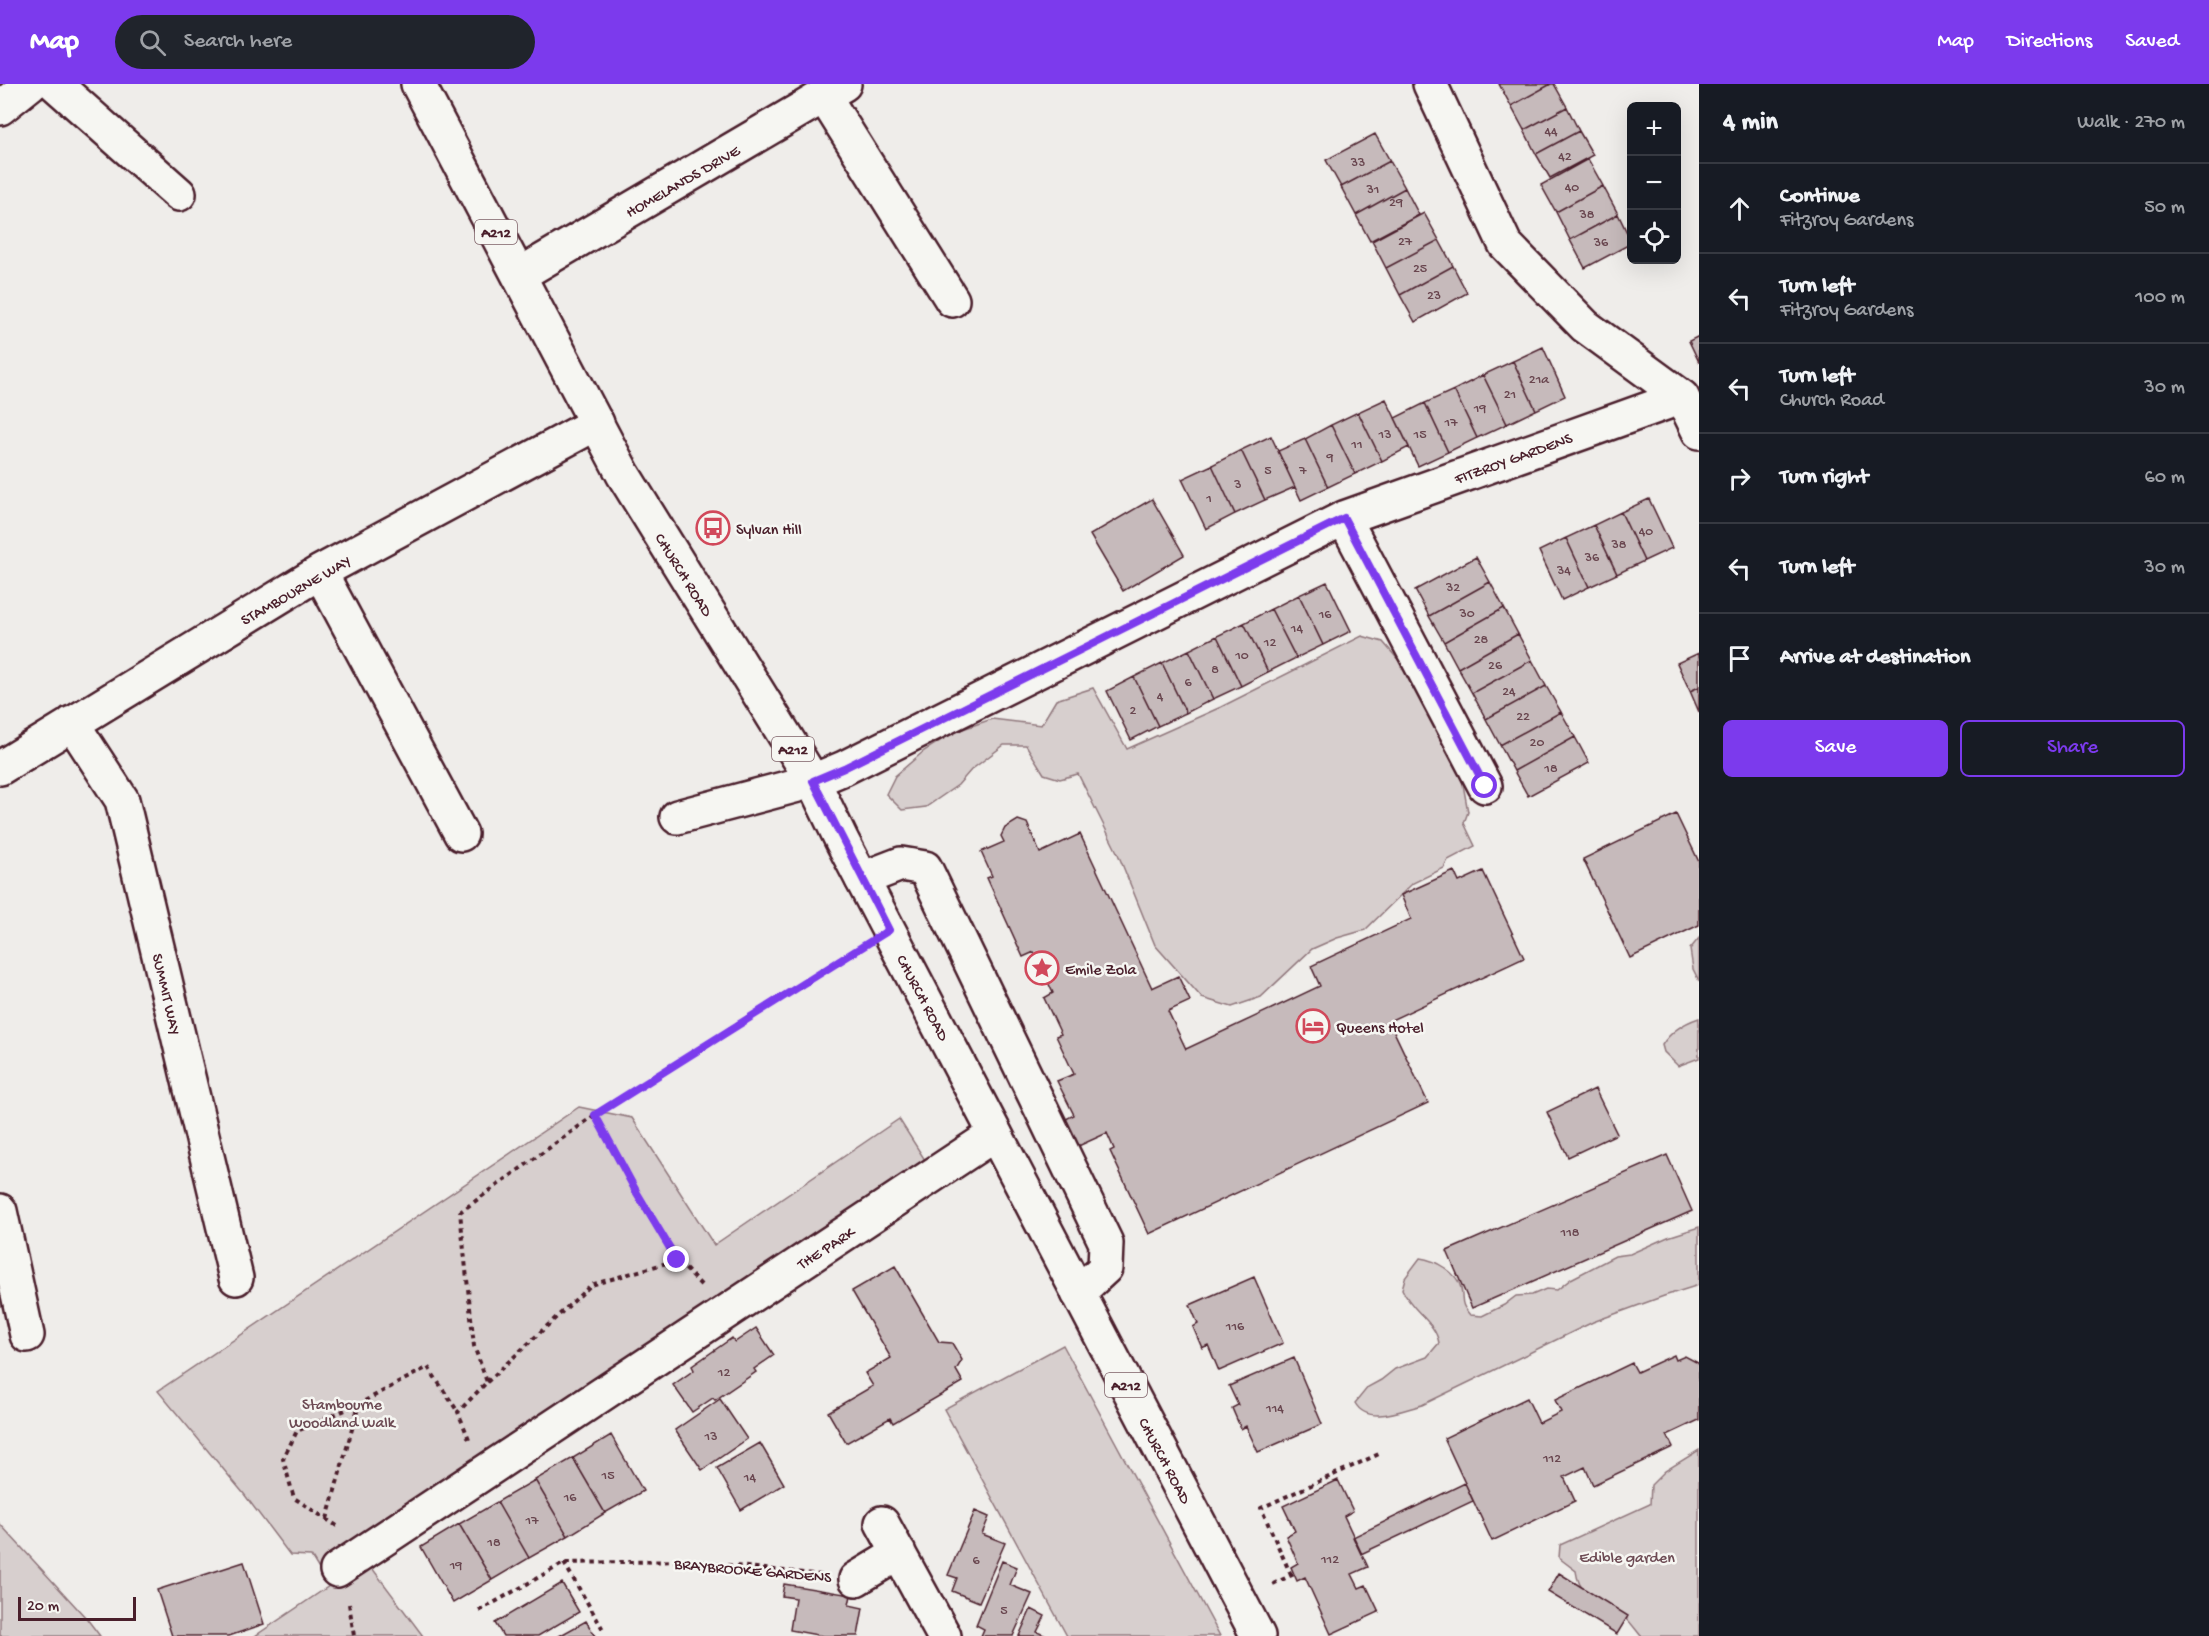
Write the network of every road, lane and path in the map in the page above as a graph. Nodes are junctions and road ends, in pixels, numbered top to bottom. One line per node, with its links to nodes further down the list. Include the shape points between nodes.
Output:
1 (30, 84): 6 (street)
2 (55, 84): 7 (street)
3 (418, 84): 8 (street, CHURCH ROAD / A212)
4 (1430, 84): 10 (street, via 1505,244 1585,326)
5 (834, 90): 8 (street, HOMELANDS DRIVE); 9 (street)
6 (0, 108)
7 (179, 194)
8 (519, 275): 11 (street, CHURCH ROAD / A212)
9 (952, 300)
10 (1682, 397): 12 (street); 13 (street, FITZROY GARDENS)
11 (597, 423): 14 (street, STAMBOURNE WAY); 17 (street, CHURCH ROAD / A212, via 623,474)
12 (1699, 432)
13 (1344, 518): 17 (street, FITZROY GARDENS); 18 (street)
14 (320, 572): 15 (street, STAMBOURNE WAY); 20 (street)
15 (72, 723): 16 (street, STAMBOURNE WAY); 27 (street, SUMMIT WAY, via 122,800)
16 (0, 768)
17 (813, 781): 19 (street, FITZROY GARDENS); 21 (street, CHURCH ROAD / A212)
18 (1485, 786)
19 (677, 817)
20 (461, 834)
21 (862, 879): 22 (street, CHURCH ROAD / A212); 28 (street, via 901,864 925,868 1106,1243 1104,1268)
22 (889, 930): 23 (path); 24 (street, CHURCH ROAD / A212)
23 (595, 1115): 26 (path); 31 (path, via 460,1212 474,1346)
24 (995, 1134): 28 (street, CHURCH ROAD / A212); 29 (street, THE PARK)
25 (0, 1211): 30 (street)
26 (677, 1260): 29 (path); 31 (path, via 591,1285)
27 (236, 1278)
28 (1078, 1293): 47 (street, CHURCH ROAD / A212)
29 (727, 1312): 35 (street, THE PARK)
30 (27, 1335)
31 (487, 1382): 33 (path)
32 (359, 1404): 33 (path, via 428,1367); 36 (path); 36 (path, via 297,1431 283,1460 294,1498)
33 (458, 1412): 35 (path)
34 (1379, 1454): 42 (path, via 1261,1508)
35 (483, 1474): 38 (street)
36 (327, 1519): 38 (path)
37 (882, 1523): 39 (street)
38 (369, 1549): 41 (street)
39 (899, 1553): 43 (street, BRAYBROOKE GARDENS); 46 (street)
40 (564, 1563): 43 (path, BRAYBROOKE GARDENS, via 690,1561); 44 (path, BRAYBROOKE GARDENS); 45 (path)
41 (338, 1570)
42 (1291, 1575)
43 (856, 1579)
44 (479, 1611)
45 (604, 1631)
46 (944, 1636)
47 (1258, 1636)

